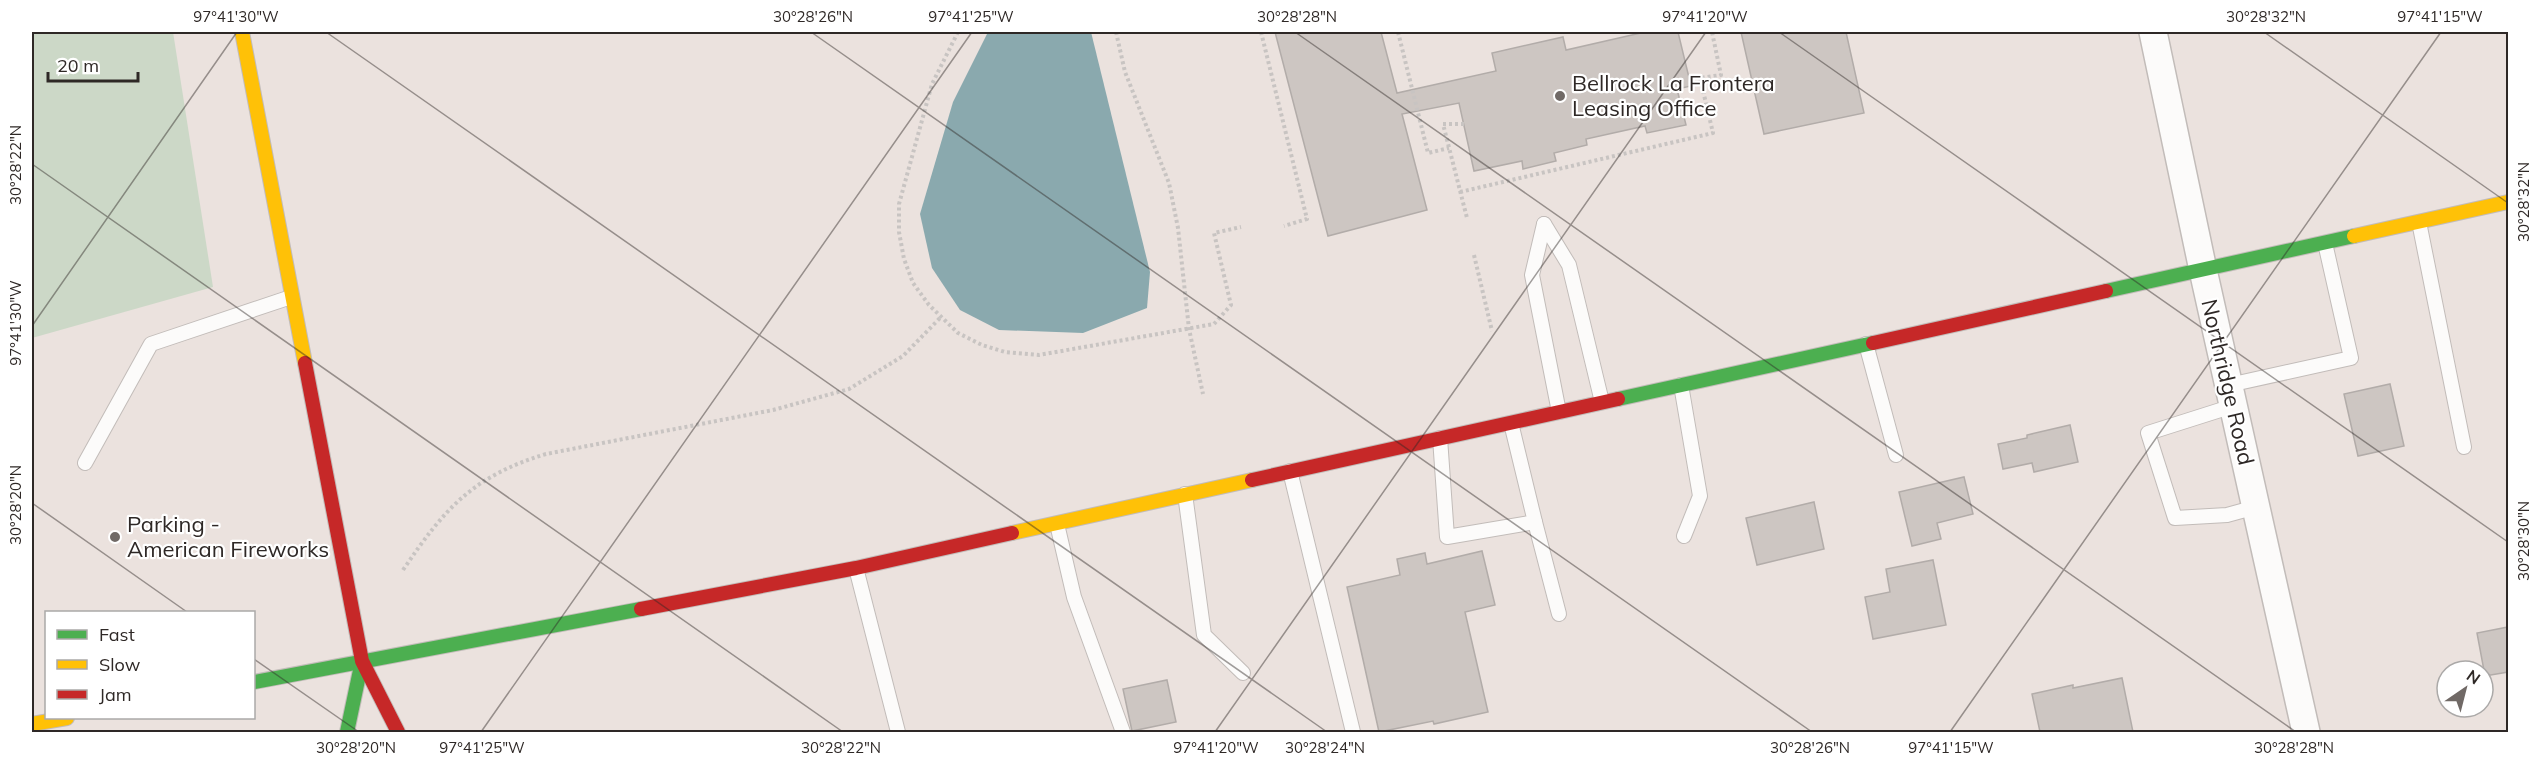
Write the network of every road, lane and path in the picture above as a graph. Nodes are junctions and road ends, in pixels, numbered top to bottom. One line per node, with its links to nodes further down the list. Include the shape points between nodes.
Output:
1 (242, 32): 19 (main road)
2 (958, 32): 20 (path, via 932,84 899,204 904,259 913,283)
3 (1116, 32): 21 (path, via 1125,72 1169,183)
4 (1261, 32): 14 (path, via 1307,219)
5 (1398, 32): 9 (path, via 1428,153)
6 (1712, 32): 10 (path, via 1721,75 1700,78 1713,134)
7 (2153, 32): 18 (street, Northridge Road)
8 (1464, 124): 9 (path, via 1443,124)
9 (1449, 148): 10 (path)
10 (1460, 192): 12 (path)
11 (2508, 202): 13 (main road)
12 (1467, 218)
13 (2419, 222): 16 (main road); 31 (lane)
14 (1284, 226)
15 (1241, 227): 21 (path, via 1214,233 1231,304 1214,324)
16 (2325, 243): 18 (main road); 26 (lane, via 2351,358)
17 (1474, 255): 22 (path)
18 (2203, 270): 23 (main road); 26 (street, Northridge Road)
19 (291, 297): 33 (lane, via 151,344); 43 (main road)
20 (940, 318): 21 (path, via 982,345 1039,355); 41 (path, via 903,356 849,389 773,410 514,463 455,502)
21 (1189, 329): 25 (path)
22 (1492, 331)
23 (1866, 344): 24 (main road); 32 (lane)
24 (1681, 385): 27 (main road); 39 (lane, via 1700,496)
25 (1203, 394)
26 (2231, 395): 36 (street, Northridge Road); 36 (lane, via 2148,433 2175,518 2227,515)
27 (1602, 402): 28 (main road); 28 (lane, via 1569,265 1544,224 1533,275)
28 (1559, 412): 29 (main road)
29 (1511, 423): 30 (main road); 38 (lane)
30 (1440, 438): 34 (main road); 38 (lane, via 1447,537)
31 (2464, 447)
32 (1896, 455)
33 (86, 463)
34 (1290, 471): 35 (main road); 52 (lane)
35 (1185, 494): 37 (main road); 44 (lane, via 1204,635)
36 (2256, 507): 53 (street, Northridge Road)
37 (1057, 522): 40 (main road); 51 (lane, via 1074,597)
38 (1535, 522): 42 (lane)
39 (1684, 536)
40 (856, 568): 43 (main road); 50 (lane)
41 (403, 570)
42 (1559, 615)
43 (362, 661): 45 (main road); 48 (main road); 49 (main road)
44 (1243, 672)
45 (255, 682)
46 (57, 719): 47 (main road)
47 (32, 724)
48 (347, 732)
49 (398, 732)
50 (898, 732)
51 (1123, 732)
52 (1353, 732)
53 (2306, 732)

